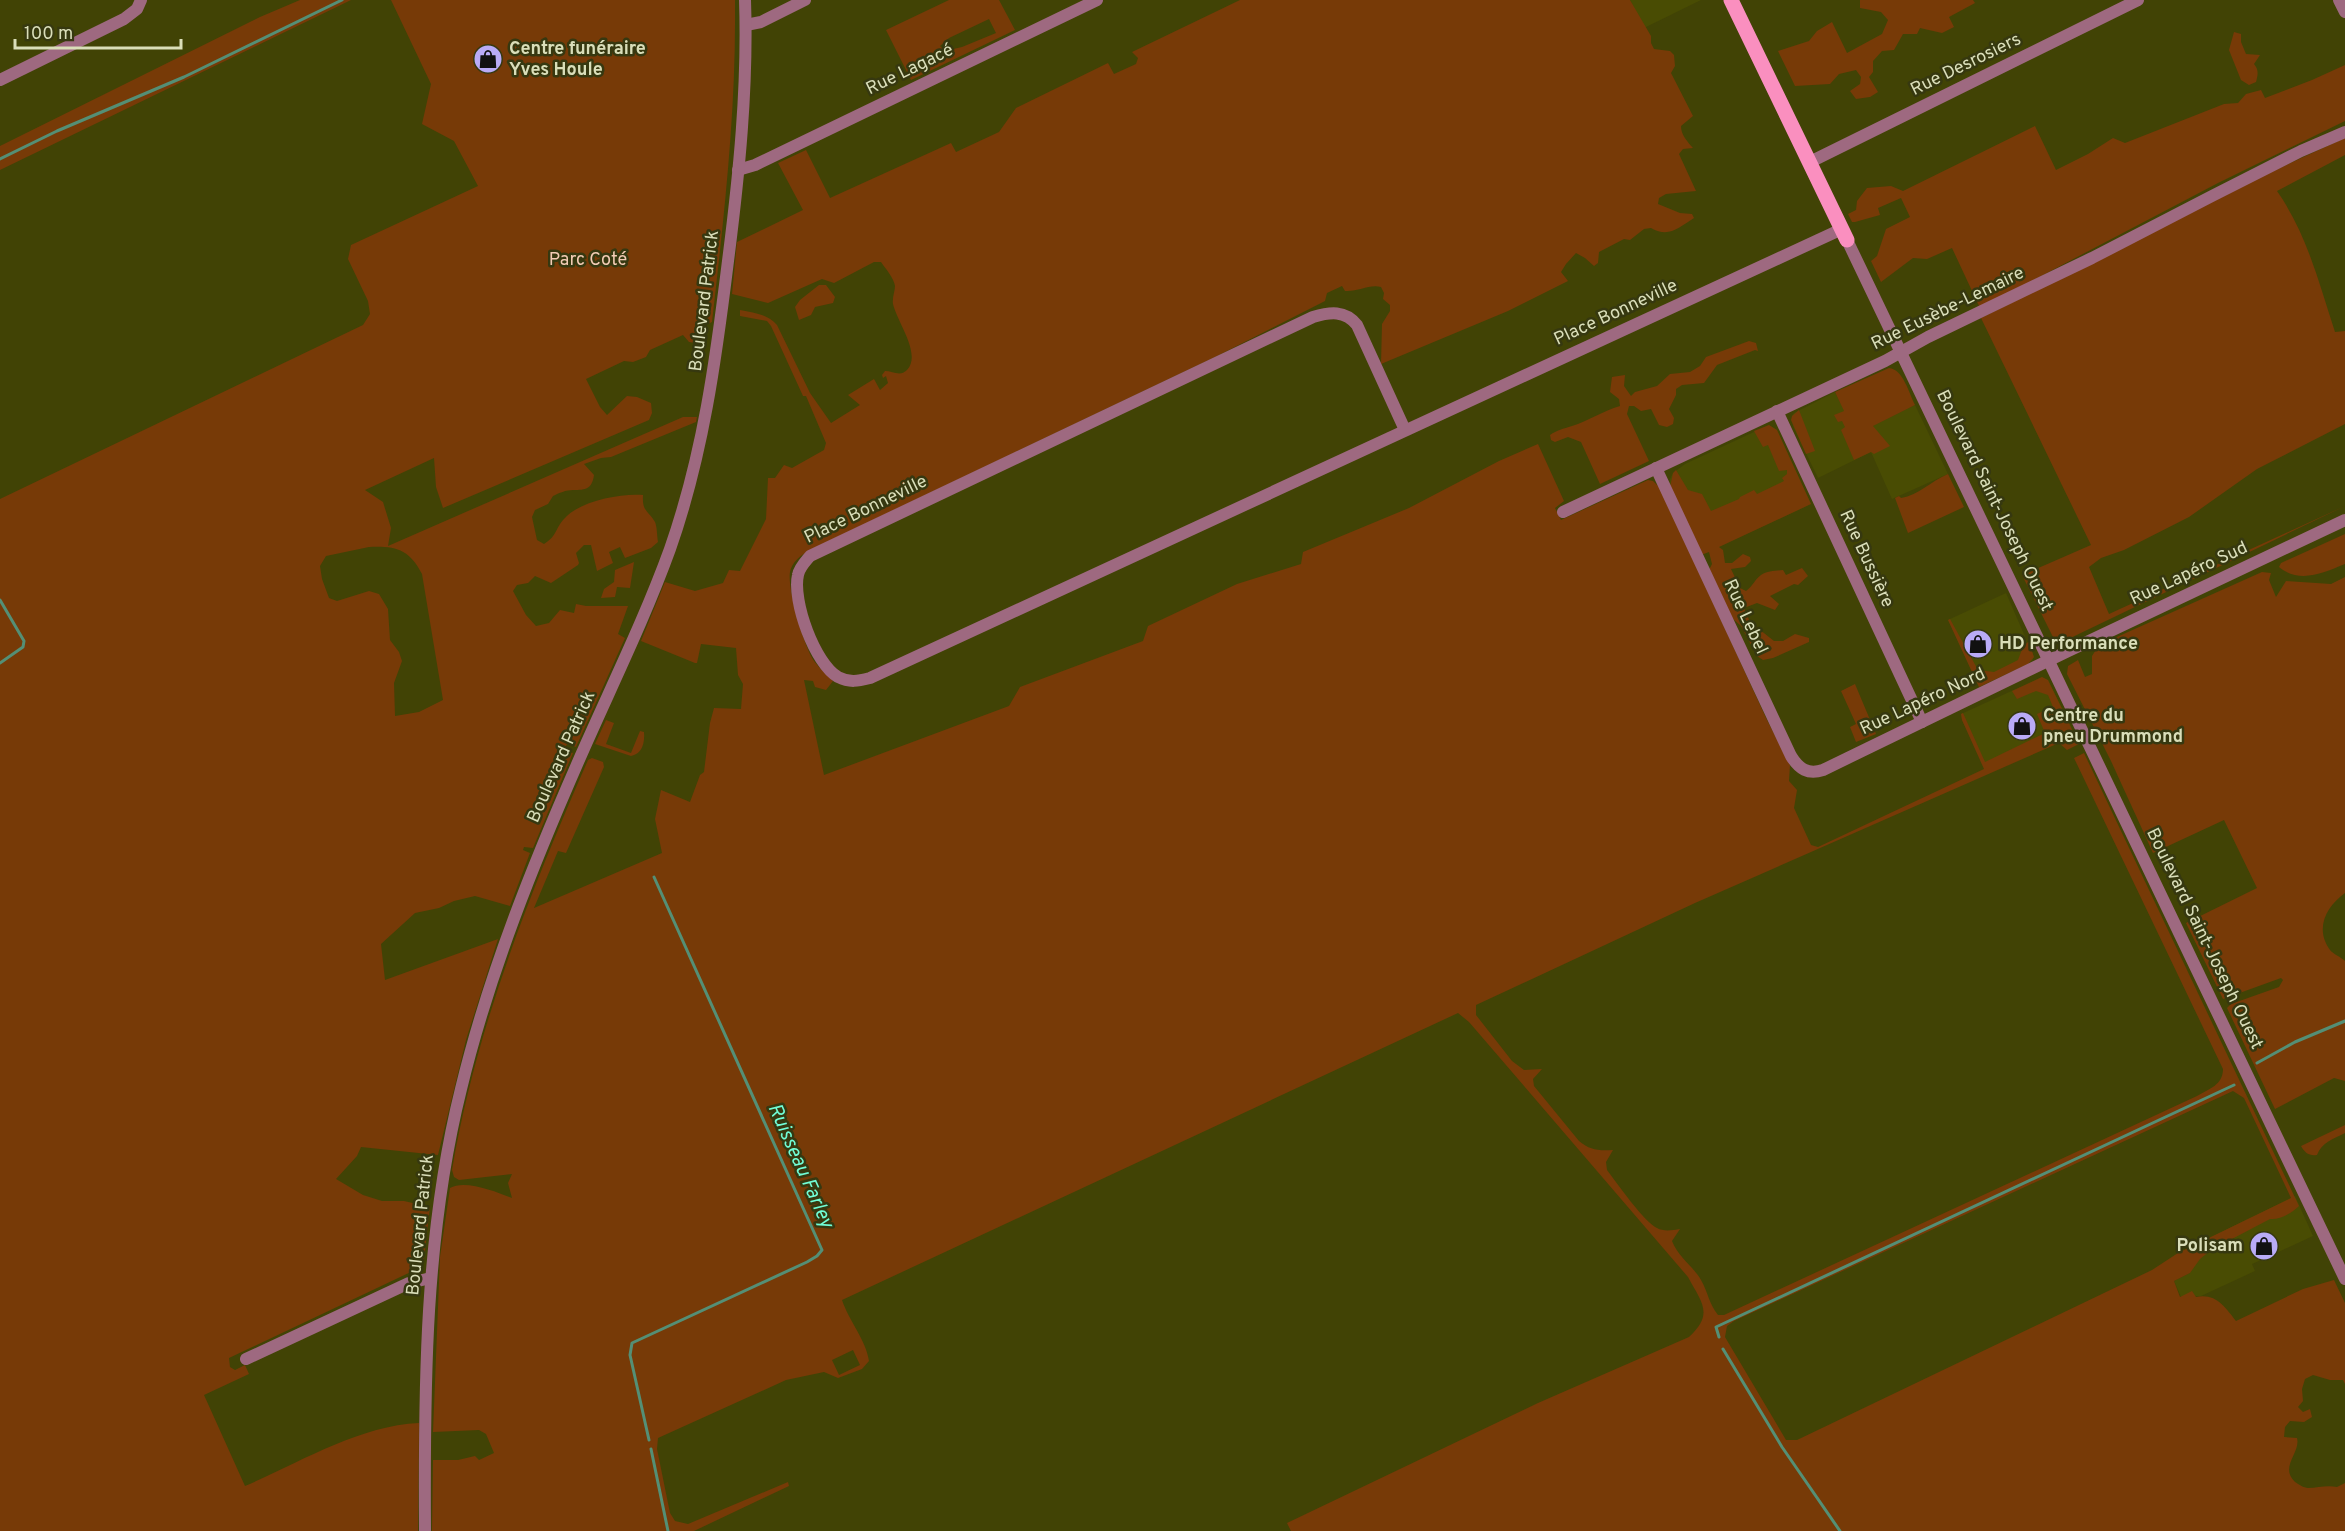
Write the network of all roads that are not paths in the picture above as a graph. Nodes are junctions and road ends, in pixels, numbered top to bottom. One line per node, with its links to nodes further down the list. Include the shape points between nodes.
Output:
1 (141, 0): 10 (street, via 137,9 124,19)
2 (745, 0): 9 (street, Boulevard Patrick)
3 (805, 0): 9 (street, via 761,22)
4 (1097, 0): 13 (street, Rue Lagacé)
5 (1731, 0): 12 (main road, Boulevard Saint-Joseph Ouest)
6 (2138, 0): 12 (street, Rue Desrosiers)
7 (2339, 0): 8 (street)
8 (2345, 12)
9 (746, 25): 13 (street, Boulevard Patrick)
10 (0, 80)
11 (2345, 132): 15 (street, Rue Eusèbe-Lemaire)
12 (1810, 162): 14 (main road, Boulevard Saint-Joseph Ouest)
13 (738, 170): 25 (street, Boulevard Patrick, via 715,367 687,496 652,594 535,863 492,981 450,1136)
14 (1845, 234): 15 (street, Boulevard Saint-Joseph Ouest); 17 (street, Place Bonneville)
15 (1902, 353): 16 (street, Rue Eusèbe-Lemaire); 21 (street, Boulevard Saint-Joseph Ouest)
16 (1777, 411): 18 (street, Rue Eusèbe-Lemaire); 22 (street, Rue Bussière)
17 (1405, 430): 17 (street, Place Bonneville, via 1357,325 1348,316 1335,313 1313,317 810,556 800,568 797,581 810,638 831,672 850,681 870,678)
18 (1656, 468): 19 (street, Rue Eusèbe-Lemaire); 23 (street, Rue Lebel, via 1791,756 1800,768)
19 (1563, 512)
20 (2345, 520): 21 (street, Rue Lapéro Sud)
21 (2049, 661): 22 (street, Rue Lapéro Nord); 24 (street, Boulevard Saint-Joseph Ouest)
22 (1922, 722): 23 (street, Rue Lapéro Nord)
23 (1812, 772)
24 (2341, 1260): 26 (street, Boulevard Saint-Joseph Ouest)
25 (431, 1278): 27 (street, via 409,1283); 28 (street, Boulevard Patrick)
26 (2345, 1279)
27 (246, 1359)
28 (425, 1531)

